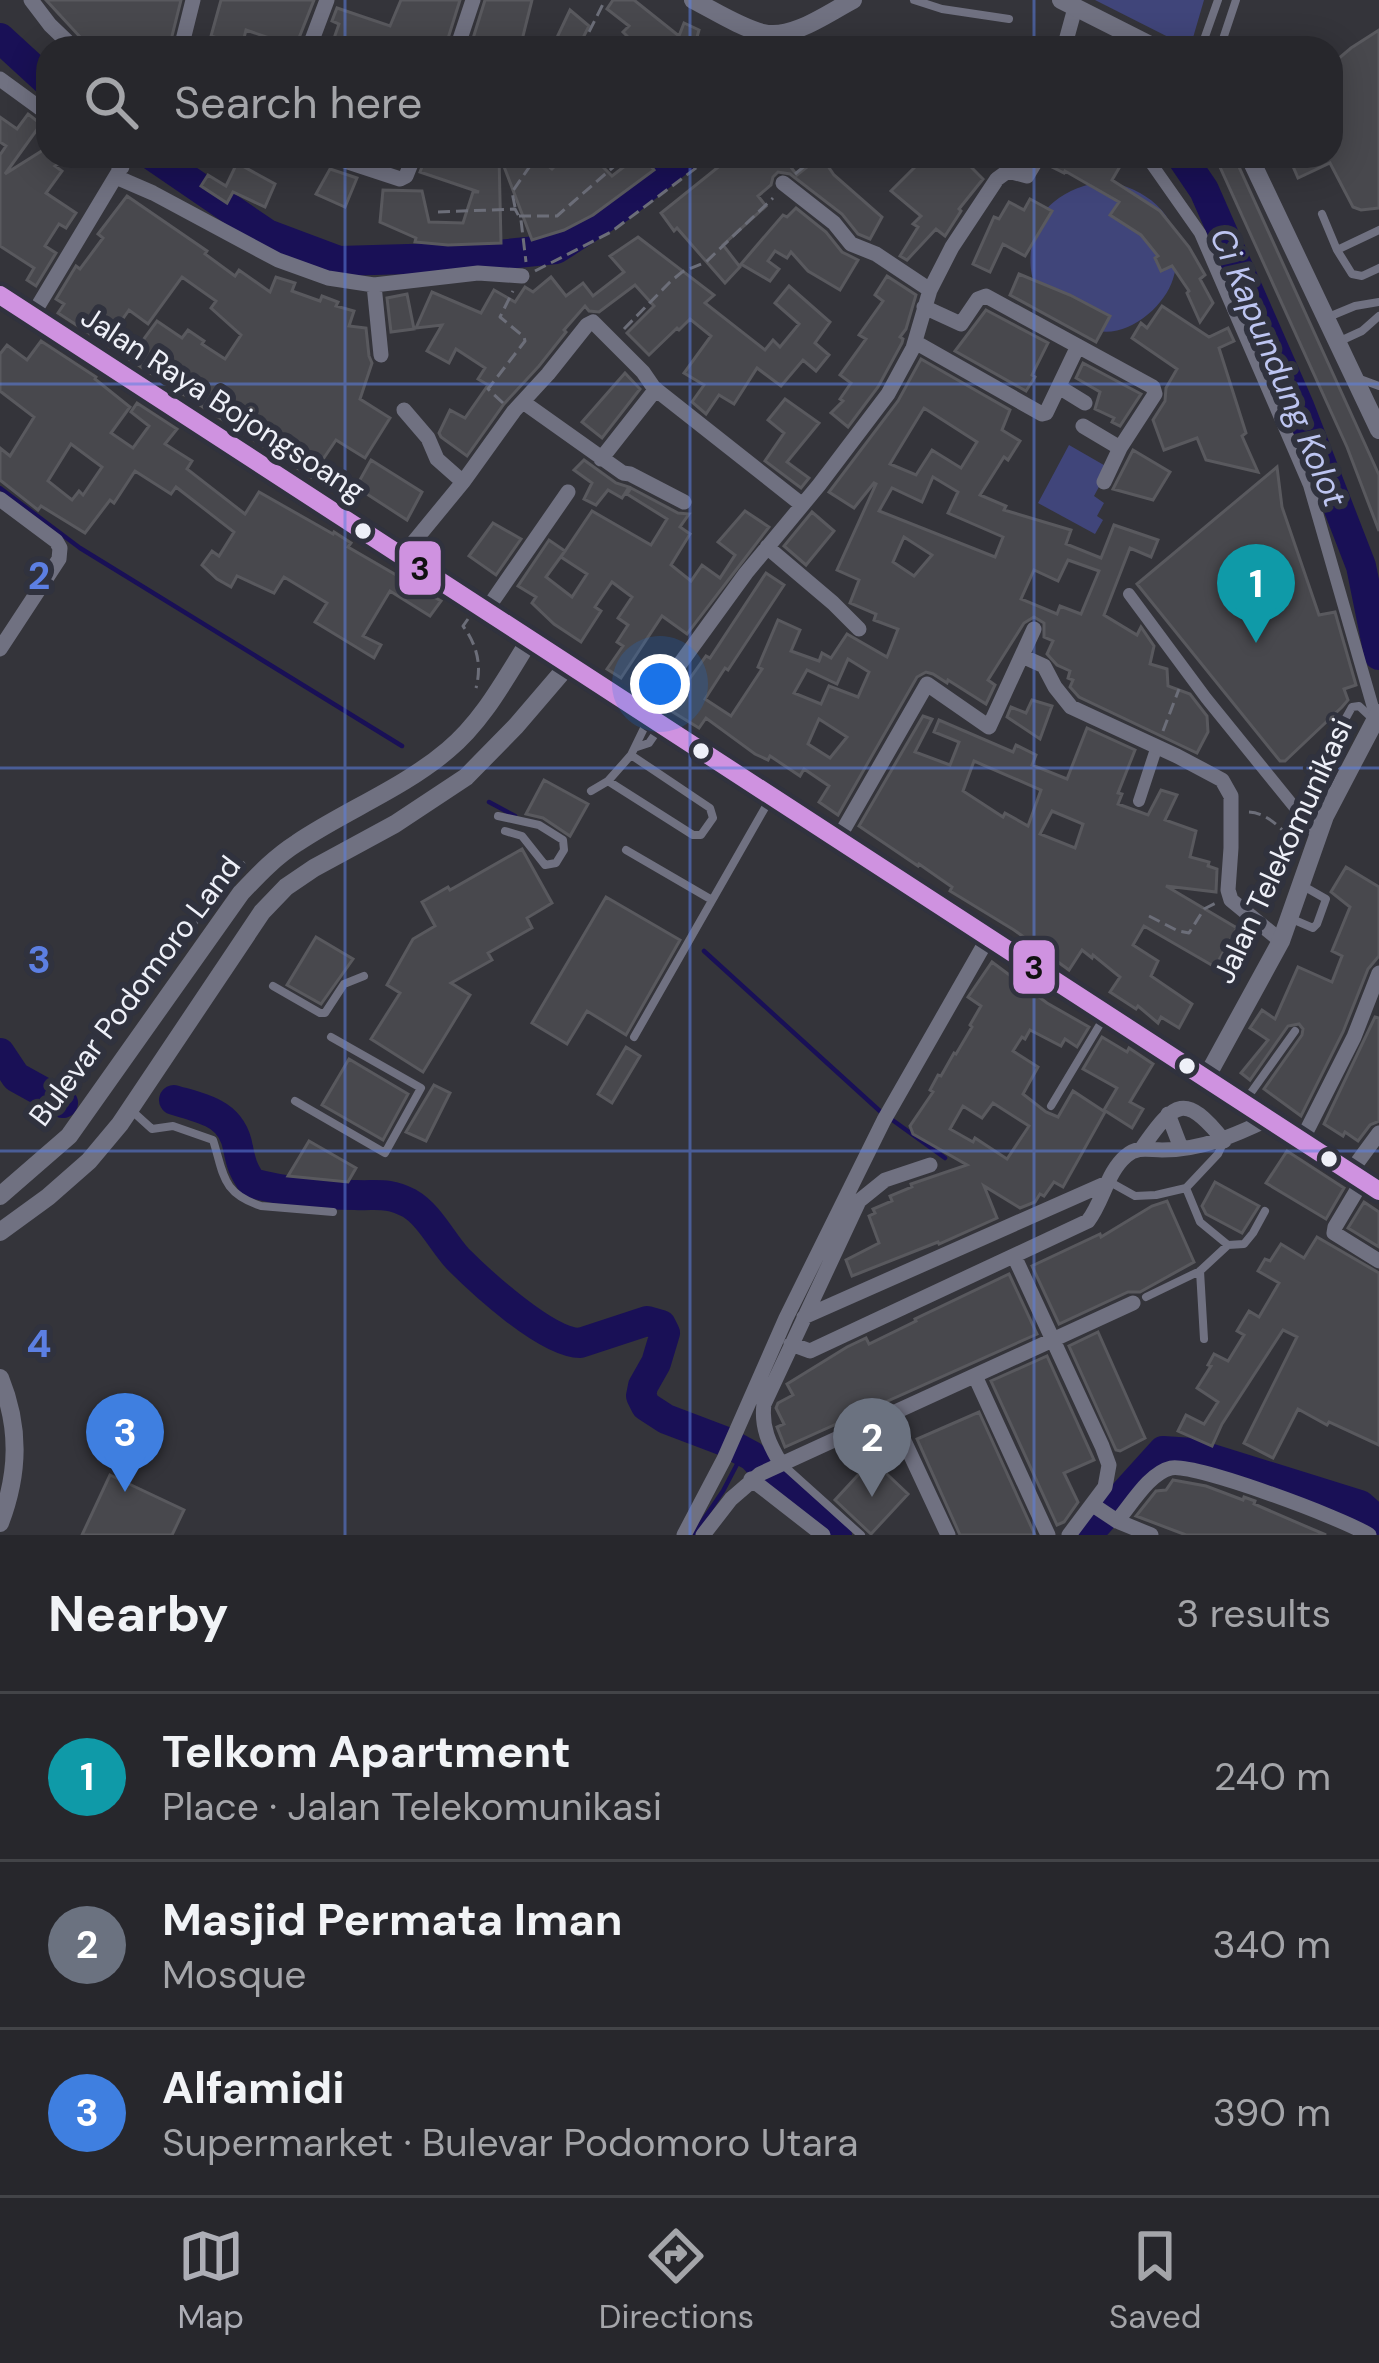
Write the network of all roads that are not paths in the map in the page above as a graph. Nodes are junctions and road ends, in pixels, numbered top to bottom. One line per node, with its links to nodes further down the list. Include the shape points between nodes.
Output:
1 (31, 0): 12 (street)
2 (194, 0): 13 (street)
3 (327, 0): 14 (street)
4 (473, 0): 15 (street)
5 (693, 0): 6 (street, via 776,34)
6 (853, 0)
7 (914, 0): 11 (lane)
8 (1218, 0): 18 (lane)
9 (1236, 0): 19 (lane)
10 (1068, 4): 16 (street); 17 (street)
11 (1009, 19)
12 (61, 36)
13 (184, 36)
14 (314, 36)
15 (461, 36)
16 (1065, 36)
17 (1132, 36)
18 (1205, 36)
19 (1224, 36)
20 (0, 79): 21 (street)
21 (36, 104)
22 (121, 168): 39 (street)
23 (126, 168): 35 (street, via 153,193 278,260)
24 (367, 168): 25 (street, via 400,179)
25 (409, 168)
26 (1032, 168): 37 (street, via 1027,176 1008,171 997,179)
27 (1155, 168): 74 (street, via 1201,233 1309,485)
28 (1256, 168): 41 (street)
29 (783, 183): 37 (street)
30 (1322, 214): 32 (lane)
31 (1379, 230): 32 (lane)
32 (1337, 250): 33 (lane, via 1352,274)
33 (1379, 268)
34 (524, 273): 35 (street)
35 (374, 285): 45 (street)
36 (0, 295): 39 (main road, Jalan Raya Bojongsoang)
37 (927, 298): 42 (street); 44 (street, via 961,324 986,296)
38 (1379, 302): 41 (lane)
39 (32, 316): 64 (main road, Jalan Raya Bojongsoang)
40 (1379, 316): 43 (lane)
41 (1325, 318): 43 (street)
42 (915, 342): 48 (street, via 1042,415); 62 (street, via 888,394)
43 (1337, 343): 46 (street)
44 (1078, 346): 48 (street); 55 (street, via 1155,390)
45 (381, 356)
46 (1353, 376): 47 (lane); 54 (street)
47 (1379, 386)
48 (1059, 387): 50 (street)
49 (656, 389): 51 (street, via 596,323); 56 (street); 62 (street)
50 (1085, 403)
51 (518, 406): 56 (street); 57 (street)
52 (404, 410): 57 (street)
53 (1083, 426): 55 (street)
54 (1379, 430)
55 (1120, 448): 58 (street)
56 (601, 459): 61 (street)
57 (463, 482): 64 (street)
58 (1103, 482)
59 (568, 492): 66 (street)
60 (0, 500): 70 (street, via 60,548)
61 (683, 502)
62 (801, 504): 63 (street)
63 (767, 547): 67 (street); 73 (street)
64 (403, 555): 66 (main road, Jalan Raya Bojongsoang)
65 (1129, 594): 85 (street)
66 (487, 609): 69 (main road, Jalan Raya Bojongsoang)
67 (859, 629)
68 (1034, 629): 71 (street)
69 (531, 638): 72 (main road, Jalan Raya Bojongsoang); 75 (street, Bulevar Podomoro Land)
70 (0, 649)
71 (1022, 656): 76 (street, via 1044,666 1071,707); 86 (street, via 988,727 927,684)
72 (570, 663): 73 (main road, Jalan Raya Bojongsoang); 78 (street, Bulevar Podomoro Land)
73 (653, 717): 77 (lane, via 649,743); 81 (main road, Jalan Raya Bojongsoang)
74 (1376, 725): 85 (street, Jalan Telekomunikasi); 85 (lane, via 1364,708 1352,707 1308,786)
75 (465, 735): 78 (street, via 487,735); 100 (street, Bulevar Podomoro Land, via 417,774 268,864)
76 (1157, 746): 82 (street); 92 (street, via 1222,780 1231,796 1231,900)
77 (634, 751): 79 (lane); 79 (lane, via 710,808 713,818 700,835)
78 (488, 756): 101 (street, Bulevar Podomoro Land, via 426,805 286,887)
79 (608, 781): 80 (lane)
80 (591, 791)
81 (772, 796): 86 (main road, Jalan Raya Bojongsoang); 89 (lane)
82 (1139, 801)
83 (497, 816): 84 (lane, via 539,825 563,840 564,850 545,865 522,836)
84 (505, 831)
85 (1318, 835): 88 (street, Jalan Telekomunikasi)
86 (838, 839): 91 (main road, Jalan Raya Bojongsoang)
87 (626, 850): 89 (lane)
88 (1301, 886): 90 (street, Jalan Telekomunikasi); 90 (lane, via 1326,899 1315,927)
89 (712, 900): 99 (lane)
90 (1290, 918): 92 (street, Jalan Telekomunikasi)
91 (988, 938): 96 (main road, Jalan Raya Bojongsoang); 137 (street, via 887,1114)
92 (1281, 940): 102 (street, Jalan Telekomunikasi)
93 (1379, 973): 110 (street)
94 (364, 976): 95 (lane, via 344,984 320,1013)
95 (273, 986)
96 (1106, 1015): 102 (main road, Jalan Raya Bojongsoang); 105 (lane)
97 (1295, 1031): 104 (lane)
98 (331, 1037): 103 (lane, via 421,1088 385,1153)
99 (634, 1037)
100 (131, 1052): 101 (street); 118 (street, Bulevar Podomoro Land, via 69,1136)
101 (156, 1070): 106 (street, Bulevar Podomoro Land)
102 (1206, 1078): 104 (main road, Jalan Raya Bojongsoang)
103 (295, 1101)
104 (1244, 1102): 108 (main road, Jalan Raya Bojongsoang)
105 (1051, 1106)
106 (130, 1109): 120 (lane, via 152,1129 172,1126 213,1140 224,1181 250,1203); 121 (street, Bulevar Podomoro Land, via 88,1161)
107 (1168, 1114): 111 (street, via 1195,1109); 112 (street); 113 (street)
108 (1271, 1118): 110 (main road, Jalan Raya Bojongsoang); 111 (street)
109 (1379, 1133): 115 (street)
110 (1303, 1138): 115 (main road, Jalan Raya Bojongsoang)
111 (1224, 1141): 113 (street); 117 (lane)
112 (1142, 1148): 113 (street); 116 (street, via 1126,1155)
113 (1180, 1148)
114 (930, 1165): 127 (street, via 885,1180 859,1201)
115 (1364, 1180): 124 (street, via 1334,1233)
116 (1109, 1182): 117 (lane, via 1135,1196); 123 (street, via 1088,1221); 127 (street)
117 (1186, 1188): 122 (lane, via 1200,1222)
118 (0, 1196)
119 (1264, 1210): 122 (lane, via 1249,1240)
120 (333, 1212)
121 (4, 1224)
122 (1228, 1245): 125 (lane)
123 (1015, 1258): 129 (street); 130 (street, via 810,1352)
124 (1379, 1262)
125 (1200, 1270): 126 (lane); 128 (lane)
126 (1139, 1300): 129 (street)
127 (804, 1317): 130 (street)
128 (1204, 1339)
129 (1053, 1342): 131 (street); 135 (street, via 1109,1465)
130 (791, 1344): 134 (street, via 764,1403)
131 (975, 1376): 133 (street); 142 (street)
132 (0, 1378): 136 (street, via 16,1459)
133 (892, 1415): 134 (street); 141 (street)
134 (766, 1471): 138 (street); 139 (street); 140 (lane)
135 (1105, 1512): 143 (street); 144 (street); 145 (street, via 1172,1468 1297,1503)
136 (0, 1523)
137 (684, 1535)
138 (704, 1535)
139 (823, 1535)
140 (861, 1535)
141 (948, 1535)
142 (1048, 1535)
143 (1070, 1535)
144 (1150, 1535)
145 (1370, 1535)

